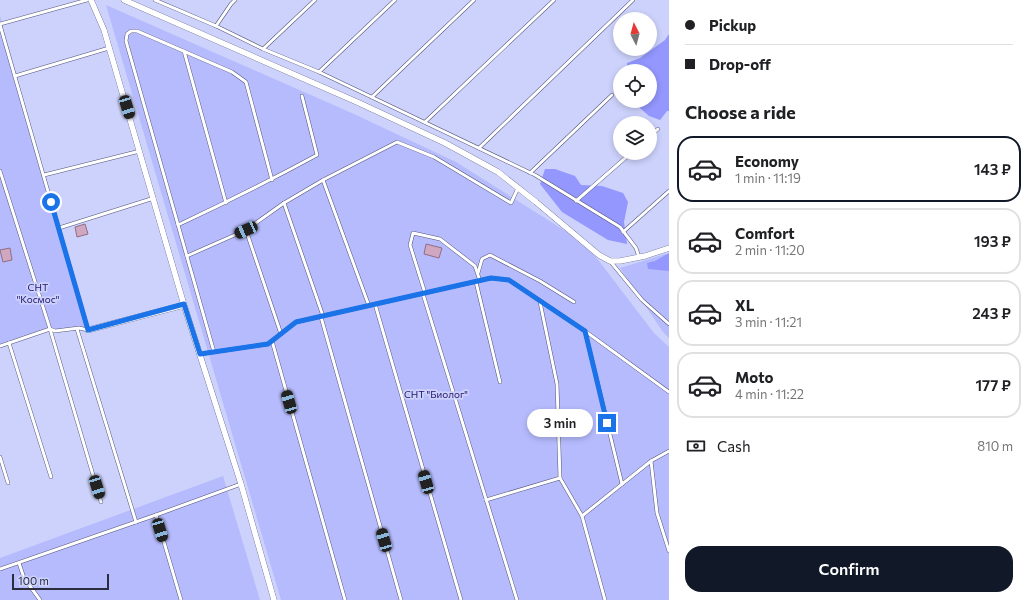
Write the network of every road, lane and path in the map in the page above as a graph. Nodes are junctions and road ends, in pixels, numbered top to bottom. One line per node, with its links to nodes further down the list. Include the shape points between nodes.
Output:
1 (87, 0): 11 (lane)
2 (91, 0): 13 (street)
3 (124, 0): 30 (street, via 446,143 498,172)
4 (156, 0): 12 (lane)
5 (235, 0): 12 (lane)
6 (315, 0): 14 (lane)
7 (395, 0): 16 (lane)
8 (474, 0): 20 (lane)
9 (554, 0): 21 (lane)
10 (633, 0): 22 (lane)
11 (0, 24): 17 (lane)
12 (216, 26): 14 (lane)
13 (109, 48): 17 (lane); 23 (street)
14 (263, 49): 16 (lane)
15 (184, 51): 28 (lane, via 232,72 246,82); 34 (lane); 36 (lane, via 137,31 127,34 126,41)
16 (319, 72): 20 (lane)
17 (15, 76): 27 (lane)
18 (612, 95): 26 (lane)
19 (302, 96): 28 (lane, via 317,155)
20 (372, 97): 21 (lane)
21 (425, 122): 22 (lane)
22 (479, 148): 26 (lane)
23 (140, 151): 27 (lane); 32 (street)
24 (623, 160): 33 (lane)
25 (0, 171): 55 (lane)
26 (530, 173): 33 (lane)
27 (44, 175): 37 (lane)
28 (272, 180): 34 (lane)
29 (323, 180): 30 (lane, via 398,142 434,157 511,203); 35 (lane); 52 (lane)
30 (518, 188): 43 (street, via 599,255)
31 (669, 191): 39 (lane)
32 (154, 198): 37 (lane); 50 (street)
33 (576, 200): 39 (lane)
34 (226, 203): 36 (lane)
35 (284, 203): 38 (lane); 53 (lane)
36 (178, 225): 41 (lane)
37 (59, 228): 57 (lane)
38 (246, 230): 41 (lane); 59 (lane)
39 (624, 232): 42 (lane, via 636,248)
40 (669, 248): 42 (street)
41 (187, 256): 63 (lane)
42 (639, 257): 43 (street)
43 (610, 261): 54 (lane, via 642,300)
44 (478, 273): 45 (lane); 47 (lane, via 475,266 440,239 412,233 410,245); 49 (lane, via 482,259 490,255)
45 (480, 281): 46 (lane); 48 (lane, via 491,278 509,280)
46 (476, 282): 47 (lane); 65 (lane)
47 (424, 294): 51 (lane); 75 (lane)
48 (540, 302): 58 (lane); 71 (lane, via 557,384)
49 (574, 302)
50 (184, 304): 57 (street); 64 (street)
51 (376, 304): 52 (lane); 88 (lane)
52 (369, 306): 53 (lane)
53 (322, 316): 59 (lane, via 296,322); 87 (lane)
54 (669, 324)
55 (50, 329): 56 (lane); 61 (lane); 76 (lane)
56 (77, 329): 57 (lane); 79 (lane)
57 (88, 330)
58 (585, 331): 66 (lane); 74 (lane)
59 (281, 334): 60 (lane)
60 (272, 341): 63 (lane, via 268,344); 86 (lane)
61 (8, 343): 62 (lane); 70 (lane)
62 (0, 345)
63 (214, 352): 64 (lane)
64 (200, 354): 73 (street)
65 (500, 382)
66 (669, 392)
67 (669, 451): 69 (lane)
68 (0, 457): 72 (lane)
69 (651, 461): 74 (lane); 80 (lane, via 657,514)
70 (51, 477)
71 (560, 478): 75 (lane); 78 (lane)
72 (8, 483)
73 (241, 484): 77 (lane); 85 (street)
74 (622, 484): 78 (lane)
75 (486, 500): 89 (lane)
76 (101, 502)
77 (156, 515): 79 (lane); 84 (lane)
78 (582, 516): 90 (lane)
79 (136, 522): 81 (lane)
80 (669, 551)
81 (19, 563): 82 (lane); 83 (lane, via 24,578)
82 (0, 569)
83 (40, 600)
84 (181, 600)
85 (274, 600)
86 (345, 600)
87 (401, 600)
88 (461, 600)
89 (517, 600)
90 (605, 600)

